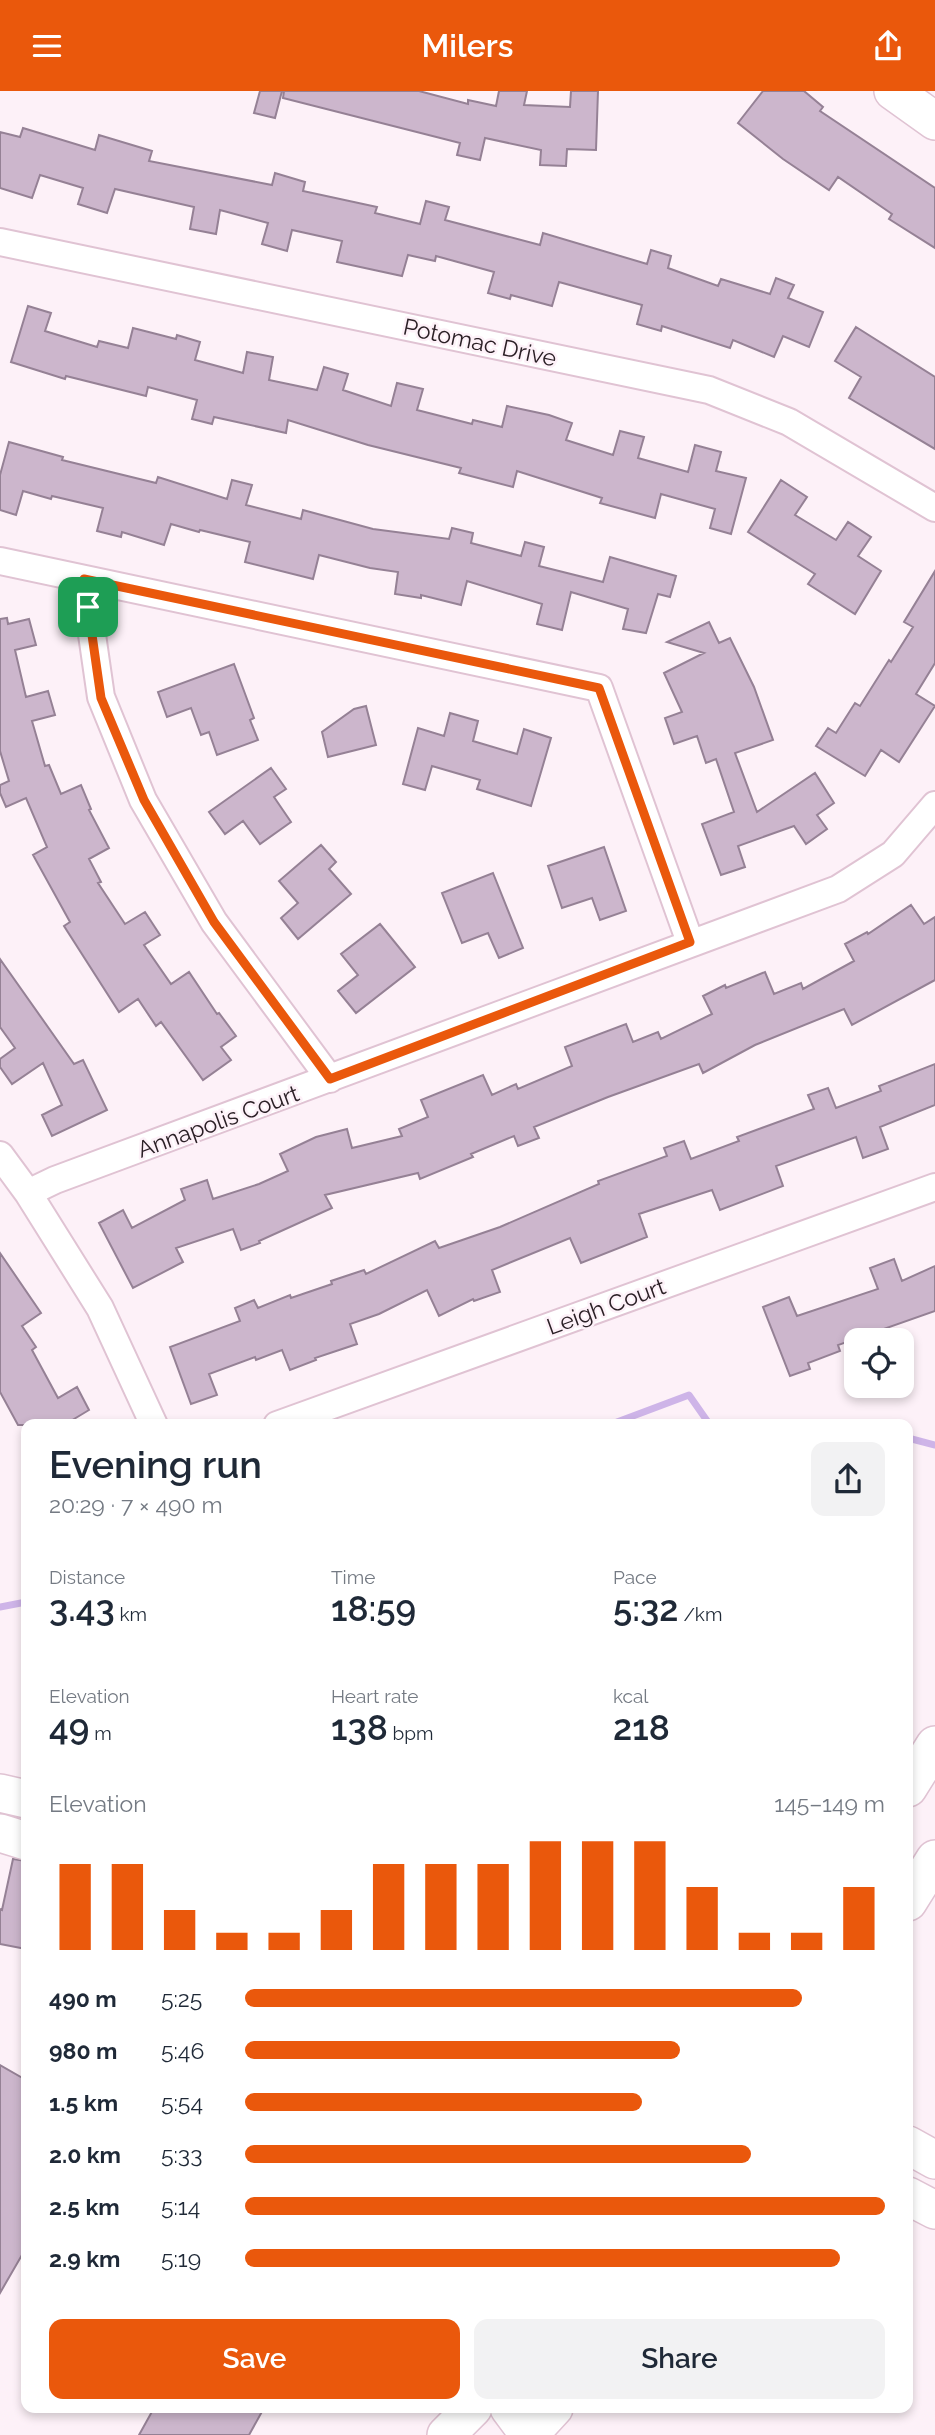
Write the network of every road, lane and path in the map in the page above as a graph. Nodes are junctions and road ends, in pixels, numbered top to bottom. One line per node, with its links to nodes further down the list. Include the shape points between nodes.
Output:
1 (893, 91): 2 (main road)
2 (935, 121)
3 (0, 243): 4 (street, Potomac Drive, via 709,390 789,422)
4 (935, 508)
5 (0, 561): 6 (street)
6 (84, 579): 8 (street, via 599,688); 9 (street, via 101,698 144,800 214,922)
7 (935, 805): 8 (street, Annapolis Court, via 892,854 838,889)
8 (690, 942): 9 (street, Annapolis Court)
9 (330, 1079): 12 (street, Annapolis Court)
10 (0, 1155): 12 (street)
11 (935, 1187): 14 (street, Leigh Court)
12 (28, 1193): 13 (street, via 100,1308)
13 (151, 1419)
14 (294, 1419)
15 (935, 1745): 16 (main road)
16 (913, 1780)
17 (0, 1833): 18 (main road)
18 (21, 1839)
19 (935, 1859): 20 (main road)
20 (913, 1894)
21 (913, 2147): 22 (main road)
22 (935, 2160)
23 (913, 2199): 24 (main road)
24 (935, 2210)
25 (468, 2413): 28 (main road)
26 (513, 2413): 29 (main road)
27 (549, 2413): 29 (main road)
28 (446, 2435)
29 (529, 2435)

